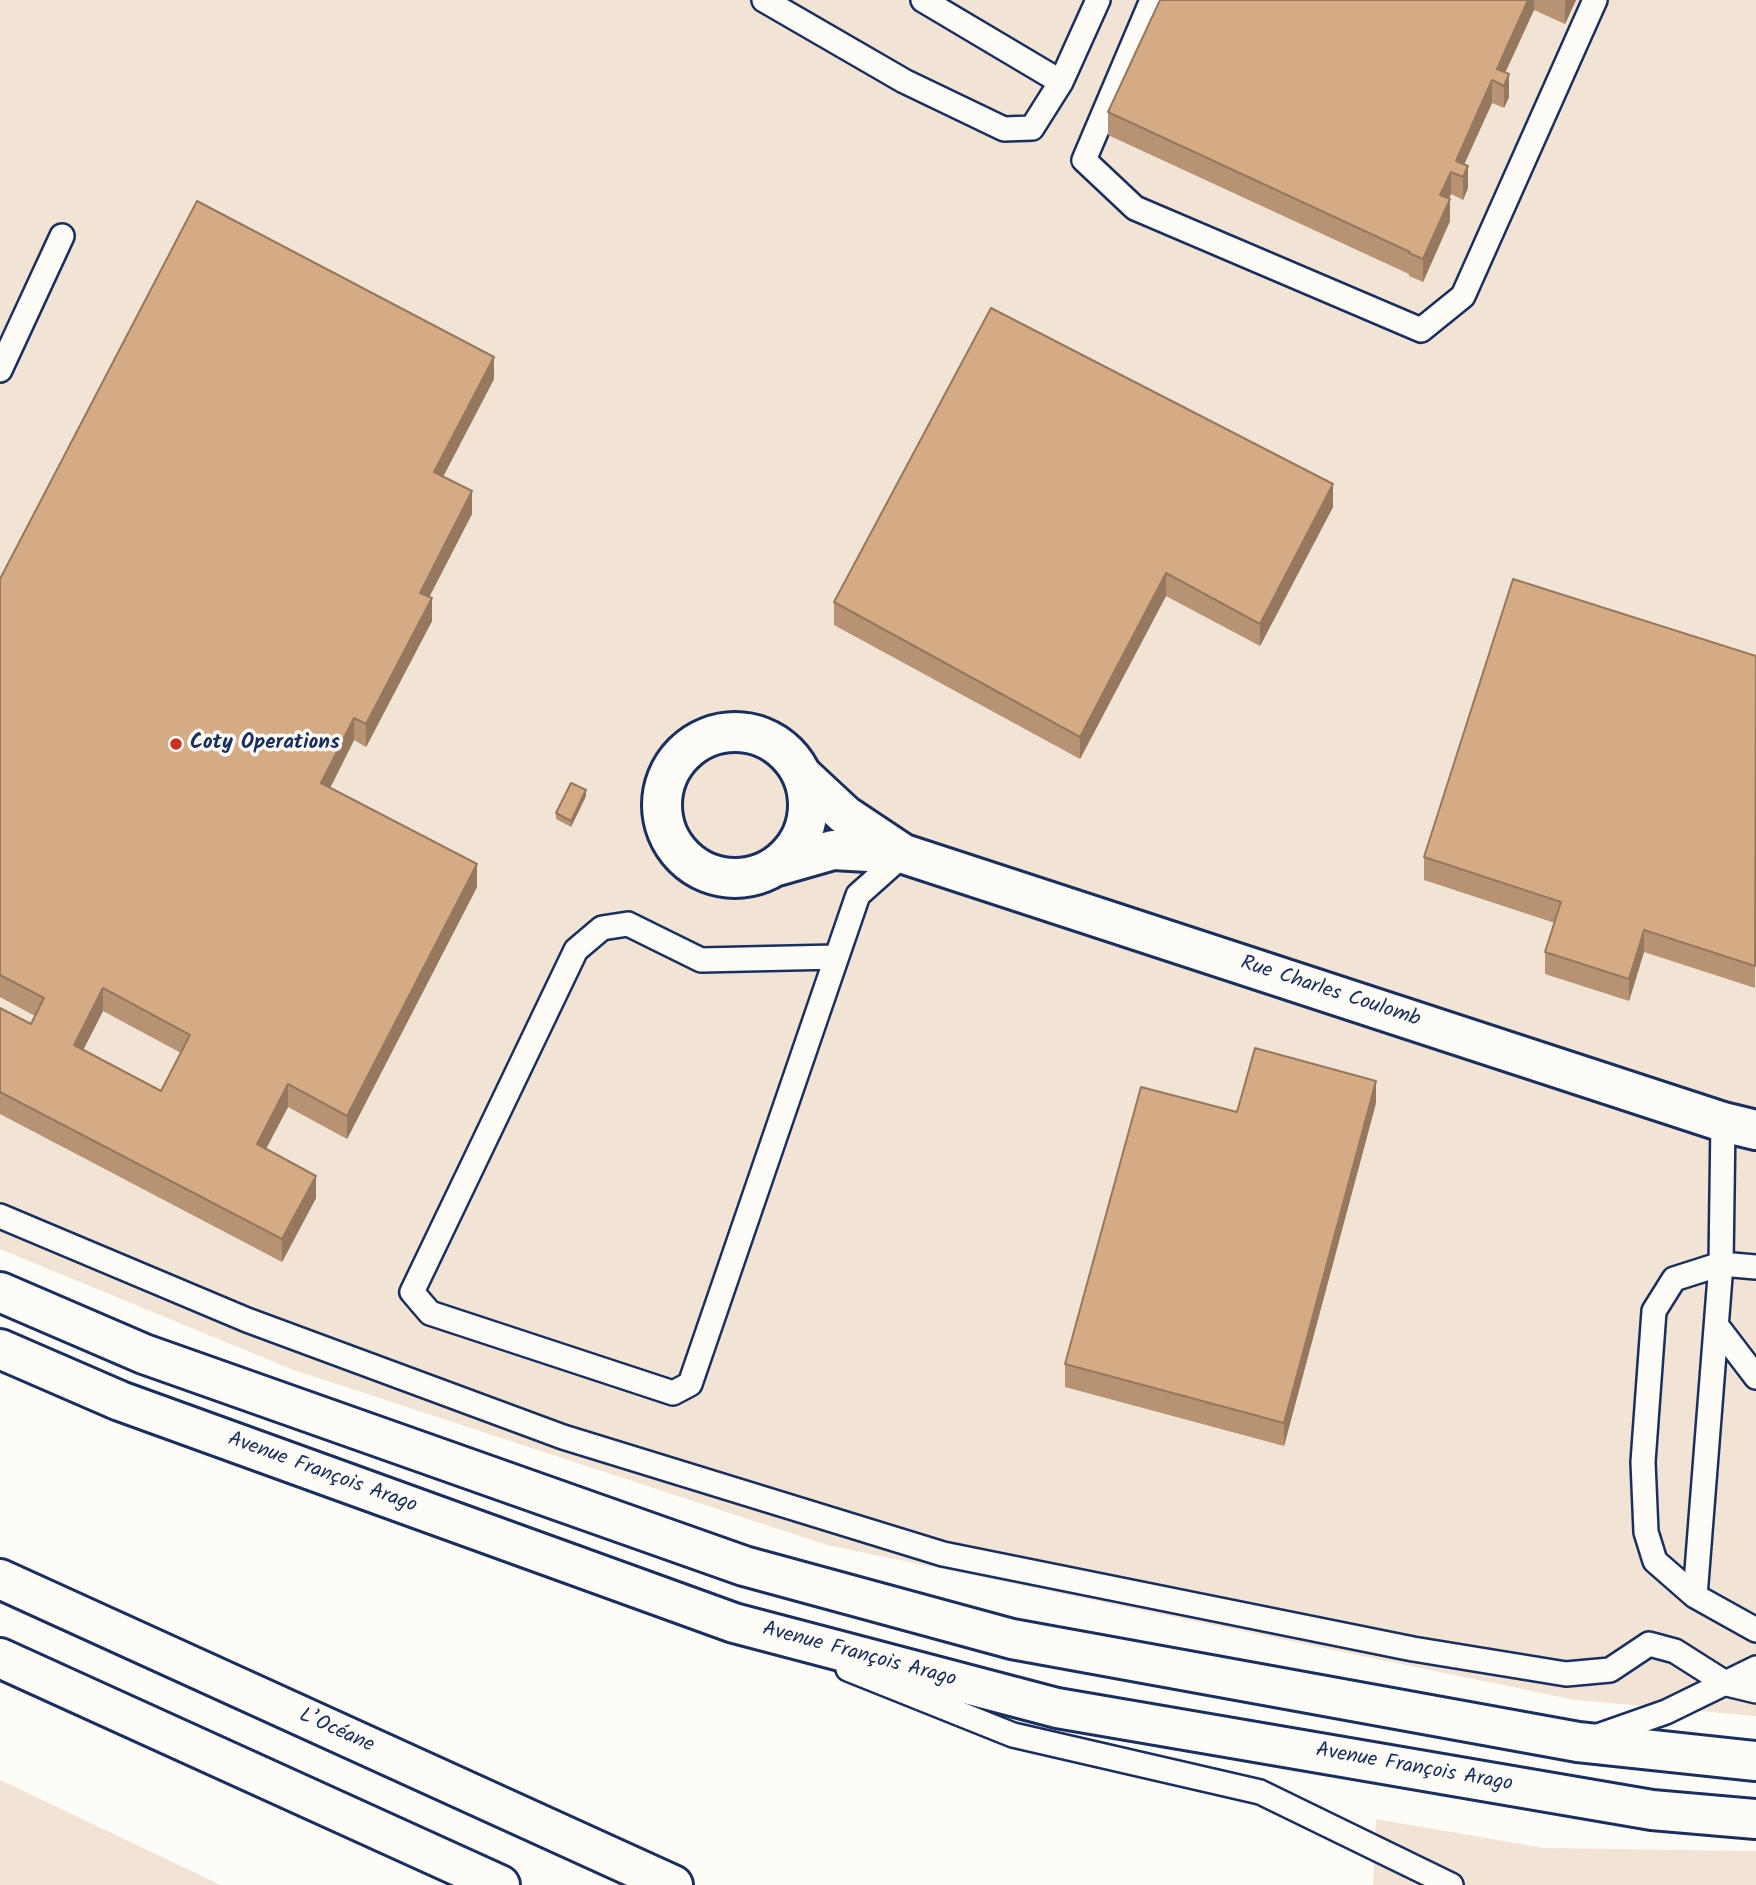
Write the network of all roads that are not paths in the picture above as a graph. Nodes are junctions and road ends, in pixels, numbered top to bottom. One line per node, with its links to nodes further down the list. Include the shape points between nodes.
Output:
1 (764, 0): 6 (lane, via 904,81 1004,129 1032,128)
2 (923, 0): 6 (lane)
3 (1153, 0): 4 (lane, via 1084,160 1135,208 1421,330 1463,296)
4 (1595, 0)
5 (1094, 2): 6 (lane)
6 (1062, 82)
7 (62, 236): 8 (lane)
8 (0, 370)
9 (802, 775): 10 (main road, Rue Charles Coulomb, via 845,815); 11 (main road, Rue Charles Coulomb, via 808,802 804,831); 11 (main road, Rue Charles Coulomb, via 787,752 765,738 742,732 717,733 696,743 678,758 667,776 661,801 663,822 681,856 725,879 752,878)
10 (904, 854): 11 (main road, Rue Charles Coulomb, via 833,850); 12 (lane, via 858,894); 13 (main road, Rue Charles Coulomb)
11 (777, 866)
12 (836, 957): 12 (lane, via 701,960 628,924 602,928 576,950 412,1292 430,1313 673,1393 690,1384)
13 (1740, 1126): 15 (lane)
14 (0, 1216): 27 (lane, via 247,1320 563,1437 943,1554 1413,1650 1566,1674 1610,1670 1649,1644 1675,1651)
15 (1721, 1264): 16 (lane); 18 (lane); 22 (lane, via 1674,1279 1654,1311 1643,1462 1646,1532 1656,1561)
16 (1756, 1267)
17 (0, 1292): 29 (main road, via 144,1354 744,1566 1012,1639)
18 (1717, 1326): 20 (lane); 22 (lane)
19 (0, 1349): 23 (main road, Avenue François Arago, via 120,1401)
20 (1756, 1377)
21 (0, 1580): 33 (main road, L’Océane)
22 (1695, 1595): 24 (lane)
23 (734, 1623): 31 (main road, Avenue François Arago, via 1057,1708 1652,1810); 34 (lane, via 1013,1735 1260,1792)
24 (1756, 1630)
25 (0, 1658): 32 (main road)
26 (1756, 1668): 27 (lane)
27 (1727, 1684): 28 (lane); 29 (lane, via 1666,1712)
28 (1756, 1691)
29 (1578, 1742): 30 (main road)
30 (1756, 1761)
31 (1756, 1819)
32 (500, 1885)
33 (673, 1885)
34 (1451, 1885)

